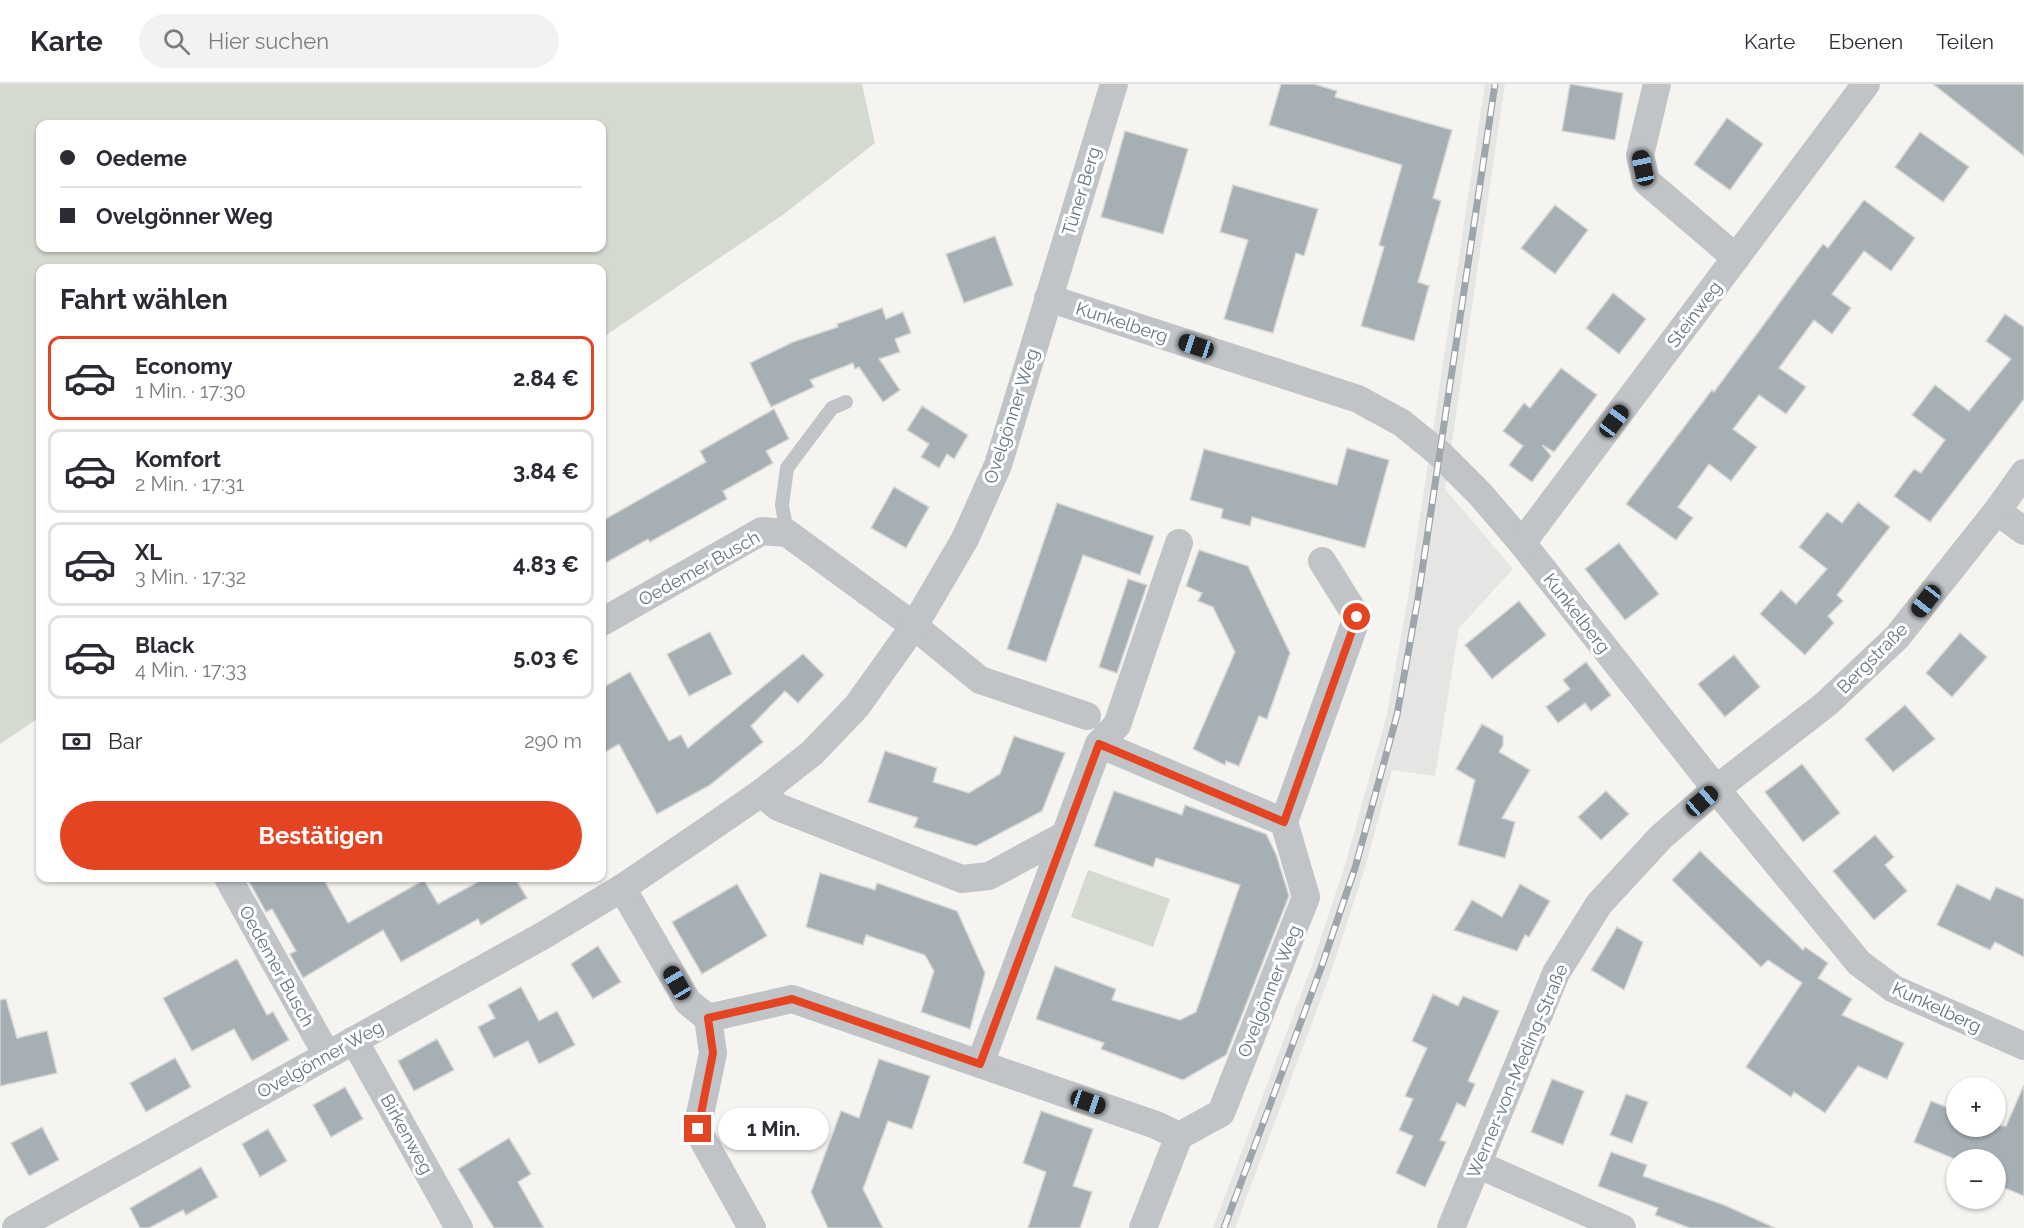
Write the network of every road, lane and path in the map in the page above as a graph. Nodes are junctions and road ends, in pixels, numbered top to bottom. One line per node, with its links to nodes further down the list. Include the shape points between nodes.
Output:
1 (1114, 84): 5 (street, Tüner Berg)
2 (1657, 84): 4 (street, via 1640,155 1646,182)
3 (1866, 84): 4 (street, Steinweg)
4 (1736, 258): 12 (street, Steinweg)
5 (1048, 298): 12 (street, Kunkelberg, via 1358,399 1402,423 1440,454); 15 (street, Ovelgönner Weg, via 998,465 965,539)
6 (846, 402): 10 (lane, via 832,408 787,468 782,505)
7 (2024, 473): 8 (street, Bergstraße)
8 (1997, 511): 9 (street); 18 (street, Bergstraße, via 1897,637 1826,704)
9 (2024, 531)
10 (787, 533): 14 (street, Oedemer Busch, via 762,531); 15 (street, Oedemer Busch)
11 (1179, 543): 17 (street, via 1117,725)
12 (1522, 543): 18 (street, Kunkelberg)
13 (1322, 561): 20 (street, via 1357,617)
14 (606, 620)
15 (914, 626): 16 (street, via 980,680); 19 (street, Ovelgönner Weg, via 857,706 812,753)
16 (1087, 716)
17 (1099, 744): 20 (street); 21 (street)
18 (1716, 789): 26 (street, Kunkelberg, via 1859,963 1894,990); 30 (street, Werner-von-Meding-Straße, via 1661,837 1593,914 1556,973)
19 (762, 793): 21 (street, via 778,807 962,879 990,876); 23 (street, Ovelgönner Weg)
20 (1284, 822): 29 (street, Ovelgönner Weg, via 1306,897 1221,1113)
21 (1065, 835): 28 (street)
22 (230, 882): 27 (street, Oedemer Busch)
23 (622, 888): 24 (street, via 688,1002); 25 (street, Ovelgönner Weg)
24 (708, 1018): 28 (street, via 792,999); 33 (street, via 713,1053 698,1129)
25 (354, 1040): 27 (street, Ovelgönner Weg); 32 (street, Birkenweg)
26 (2024, 1046)
27 (327, 1055): 31 (street, Ovelgönner Weg)
28 (980, 1064): 29 (street)
29 (1179, 1136): 34 (street)
30 (1477, 1164): 35 (street, Werner-von-Meding-Straße); 36 (street)
31 (16, 1228)
32 (459, 1228)
33 (752, 1228)
34 (1143, 1228)
35 (1451, 1228)
36 (1622, 1228)

